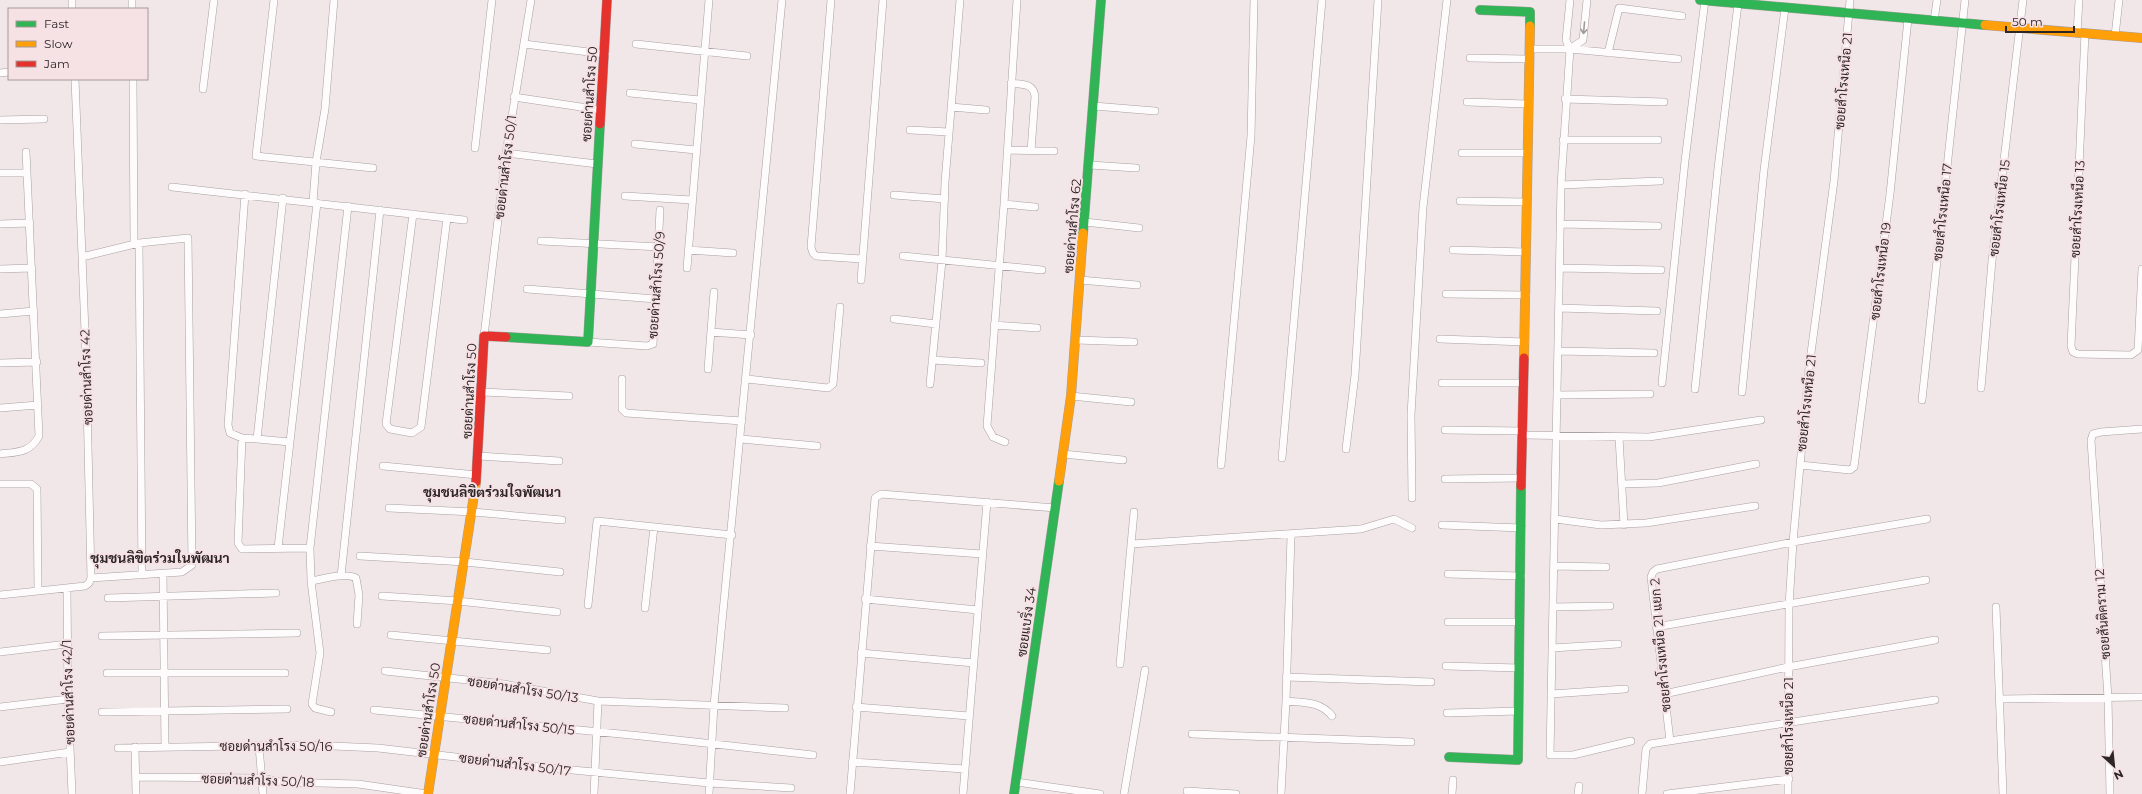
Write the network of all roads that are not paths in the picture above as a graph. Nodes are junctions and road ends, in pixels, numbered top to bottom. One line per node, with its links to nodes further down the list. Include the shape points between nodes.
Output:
1 (214, 0): 55 (street)
2 (274, 0): 84 (street, via 256,156)
3 (334, 0): 84 (street, via 324,109)
4 (492, 0): 75 (street)
5 (531, 0): 41 (street, ซอยด่านสำโรง 50/1)
6 (607, 0): 47 (street, ซอยด่านสำโรง 50)
7 (707, 0): 45 (street)
8 (782, 0): 156 (street)
9 (831, 0): 127 (street, via 811,247 816,256)
10 (883, 0): 127 (street)
11 (960, 0): 64 (street)
12 (1017, 0): 54 (street)
13 (1101, 0): 63 (street, ซอยด่านสำโรง 62)
14 (1254, 0): 209 (street, via 1251,136)
15 (1322, 0): 205 (street)
16 (1378, 0): 201 (street, via 1356,376)
17 (1447, 0): 217 (street, via 1423,207 1411,415)
18 (1570, 0): 44 (street, via 1566,40)
19 (1587, 0): 44 (street, one-way to 44, via 1583,40)
20 (1700, 0): 21 (street)
21 (1705, 0): 29 (street); 173 (street, via 1684,161)
22 (1850, 0): 32 (street, ซอยสำโรงเหนือ 21)
23 (1937, 0): 35 (street)
24 (1965, 0): 36 (street)
25 (2023, 0): 37 (street, ซอยสำโรงเหนือ 15)
26 (2079, 0): 38 (street, ซอยสำโรงเหนือ 13)
27 (2119, 0): 39 (street)
28 (1769, 3): 29 (street); 30 (street)
29 (1738, 4): 177 (street)
30 (1785, 8): 32 (street); 179 (street, via 1764,170)
31 (1480, 10): 43 (street, via 1530,12)
32 (1849, 13): 34 (street); 210 (street, ซอยสำโรงเหนือ 21, via 1834,181 1809,368)
33 (1682, 16): 46 (street, via 1619,8)
34 (1908, 19): 35 (street); 210 (street, ซอยสำโรงเหนือ 19, via 1890,194 1854,467 1850,470)
35 (1934, 21): 36 (street)
36 (1962, 24): 37 (street); 184 (street, ซอยสำโรงเหนือ 17)
37 (2020, 28): 38 (street); 176 (street, ซอยสำโรงเหนือ 15, via 1992,261)
38 (2081, 33): 39 (street); 134 (street, ซอยสำโรงเหนือ 13, via 2071,346 2073,352 2131,355 2138,350)
39 (2115, 36): 40 (street)
40 (2142, 38)
41 (524, 44): 47 (street); 57 (street, ซอยด่านสำโรง 50/1)
42 (636, 44): 45 (street)
43 (1529, 49): 44 (street); 50 (street)
44 (1570, 49): 46 (street); 58 (street)
45 (704, 50): 48 (street); 59 (street)
46 (1608, 53): 51 (street)
47 (605, 54): 65 (street, ซอยด่านสำโรง 50)
48 (748, 56)
49 (1470, 58): 50 (street)
50 (1529, 59): 62 (street)
51 (1678, 59)
52 (75, 80): 126 (street, ซอยด่านสำโรง 42)
53 (133, 80): 118 (street)
54 (1011, 83): 77 (street); 78 (street, via 1030,86 1036,96)
55 (203, 89)
56 (630, 93): 59 (street)
57 (514, 97): 65 (street); 82 (street, ซอยด่านสำโรง 50/1)
58 (1565, 99): 61 (street); 72 (street)
59 (700, 100): 76 (street)
60 (1467, 102): 62 (street)
61 (1664, 102)
62 (1529, 104): 83 (street)
63 (1094, 106): 67 (street); 86 (street, ซอยด่านสำโรง 62)
64 (951, 107): 66 (street); 71 (street)
65 (601, 110): 85 (street, ซอยด่านสำโรง 50)
66 (986, 110)
67 (1155, 111)
68 (44, 119): 69 (street)
69 (0, 120)
70 (910, 130): 71 (street)
71 (949, 132): 98 (street)
72 (1563, 140): 73 (street); 92 (street)
73 (1658, 140)
74 (635, 144): 76 (street)
75 (475, 148)
76 (696, 150): 99 (street)
77 (1007, 150): 78 (street); 103 (street)
78 (1031, 151): 79 (street)
79 (1054, 151)
80 (26, 152): 90 (street)
81 (1462, 152): 83 (street)
82 (506, 153): 85 (street); 157 (street, ซอยด่านสำโรง 50/1)
83 (1528, 153): 102 (street)
84 (316, 162): 87 (street); 100 (street)
85 (597, 164): 119 (street, ซอยด่านสำโรง 50)
86 (1090, 165): 88 (street); 111 (street, ซอยด่านสำโรง 62)
87 (373, 168)
88 (1136, 168)
89 (0, 173): 90 (street)
90 (27, 174): 113 (street)
91 (1660, 181): 92 (street)
92 (1561, 186): 114 (street)
93 (172, 187): 94 (street)
94 (245, 194): 97 (street); 195 (street, via 228,425 230,433)
95 (894, 195): 98 (street)
96 (625, 196): 99 (street)
97 (283, 198): 100 (street); 196 (street)
98 (944, 199): 128 (street)
99 (692, 200): 121 (street)
100 (315, 202): 104 (street); 198 (street)
101 (1460, 202): 102 (street)
102 (1527, 202): 124 (street)
103 (1004, 204): 105 (street); 129 (street)
104 (348, 206): 106 (street); 238 (street)
105 (1035, 207)
106 (380, 210): 108 (street); 248 (street)
107 (660, 210): 120 (street, ซอยด่านสำโรง 50/9)
108 (413, 214): 109 (street); 109 (street, via 386,424 390,429 412,433 421,427)
109 (447, 218): 110 (street)
110 (464, 220)
111 (1085, 222): 116 (street); 138 (street, ซอยด่านสำโรง 62)
112 (0, 224): 113 (street)
113 (30, 224): 130 (street)
114 (1560, 224): 115 (street); 132 (street)
115 (1658, 226)
116 (1139, 228)
117 (541, 241): 119 (street)
118 (137, 244): 126 (street); 245 (street, via 188,238 192,565 182,572); 247 (street)
119 (594, 244): 120 (street); 142 (street, ซอยด่านสำโรง 50)
120 (660, 247): 145 (street, ซอยด่านสำโรง 50/9)
121 (688, 250): 123 (street); 131 (street)
122 (1453, 250): 124 (street)
123 (733, 252)
124 (1526, 252): 144 (street)
125 (903, 256): 128 (street)
126 (82, 257): 250 (street, ซอยด่านสำโรง 42)
127 (862, 259): 137 (street)
128 (942, 260): 129 (street); 152 (street)
129 (998, 266): 135 (street); 153 (street)
130 (32, 268): 133 (street); 148 (street)
131 (687, 268)
132 (1559, 268): 136 (street); 147 (street)
133 (0, 269)
134 (2142, 269)
135 (1042, 270)
136 (1661, 270)
137 (861, 280)
138 (1080, 280): 139 (street); 159 (street, ซอยด่านสำโรง 62)
139 (1137, 285)
140 (527, 289): 142 (street)
141 (714, 292): 155 (street)
142 (591, 294): 145 (street); 160 (street, ซอยด่านสำโรง 50)
143 (1446, 294): 144 (street)
144 (1526, 295): 162 (street)
145 (656, 299): 160 (street, ซอยด่านสำโรง 50/9, via 654,340 651,345)
146 (840, 306): 171 (street, via 831,386 828,388)
147 (1559, 308): 149 (street); 163 (street)
148 (34, 311): 150 (street); 166 (street)
149 (1657, 311)
150 (0, 314)
151 (894, 319): 152 (street)
152 (936, 324): 165 (street)
153 (994, 325): 154 (street); 199 (street, via 987,426 993,437)
154 (1037, 328)
155 (711, 332): 156 (street); 169 (street)
156 (751, 335): 171 (street)
157 (484, 336): 160 (street, ซอยด่านสำโรง 50); 178 (street, ซอยด่านสำโรง 50)
158 (1440, 339): 162 (street)
159 (1076, 340): 161 (street); 182 (street, ซอยด่านสำโรง 62)
160 (588, 342)
161 (1134, 342)
162 (1525, 342): 175 (street)
163 (1558, 351): 164 (street); 183 (street)
164 (1654, 353)
165 (932, 360): 168 (street); 174 (street)
166 (37, 362): 167 (street); 186 (street)
167 (0, 363)
168 (981, 363)
169 (708, 369)
170 (622, 379): 189 (street, via 622,409 626,413)
171 (747, 379): 189 (street)
172 (1442, 382): 175 (street)
173 (1662, 383)
174 (930, 384)
175 (1524, 384): 192 (street)
176 (1980, 388)
177 (1695, 390)
178 (482, 392): 181 (street); 204 (street, ซอยด่านสำโรง 50)
179 (1742, 392)
180 (1650, 394): 183 (street)
181 (569, 396)
182 (1071, 396): 185 (street); 203 (street, ซอยด่านสำโรง 62)
183 (1557, 396): 193 (street)
184 (1922, 400)
185 (1131, 402)
186 (38, 405): 187 (street); 202 (street, via 39,436 36,441 24,452)
187 (0, 408)
188 (1761, 420): 194 (street, via 1649,437)
189 (742, 421): 197 (street)
190 (2142, 428): 304 (street, ซอยสันติคราม 12, via 2101,432 2093,434 2091,440)
191 (1445, 430): 192 (street)
192 (1523, 433): 193 (street); 213 (street)
193 (1556, 436): 194 (street); 224 (street)
194 (1619, 437): 216 (street)
195 (242, 438): 196 (street); 237 (street, via 238,543 242,549)
196 (257, 439): 198 (street)
197 (741, 439): 200 (street); 233 (street)
198 (290, 442): 237 (street)
199 (1005, 442)
200 (817, 446)
201 (1346, 449)
202 (0, 454)
203 (1063, 454): 206 (street); 221 (street, ซอยแบริ่ง 34)
204 (479, 456): 207 (street); 212 (street, ซอยด่านสำโรง 50)
205 (1282, 458)
206 (1123, 460)
207 (559, 461)
208 (1756, 464): 216 (street, via 1658,483)
209 (1221, 465)
210 (1800, 465): 234 (street, ซอยสำโรงเหนือ 21)
211 (383, 466): 212 (street)
212 (477, 475): 222 (street, ซอยด่านสำโรง 50)
213 (1521, 478): 214 (street); 231 (street)
214 (1445, 479)
215 (0, 484): 254 (street, via 31,484 37,489)
216 (1622, 484): 227 (street)
217 (1412, 498)
218 (987, 502): 221 (street); 236 (street, via 881,494 873,501); 239 (street)
219 (1755, 506): 227 (street, via 1646,523)
220 (389, 508): 222 (street)
221 (1055, 508): 347 (street, ซอยแบริ่ง 34)
222 (473, 512): 226 (street); 241 (street, ซอยด่านสำโรง 50)
223 (1134, 512): 235 (street)
224 (1555, 519): 227 (street); 242 (street)
225 (1927, 519): 234 (street, ซอยสำโรงเหนือ 21 แยก 2)
226 (562, 520)
227 (1624, 524)
228 (1442, 525): 231 (street)
229 (654, 527): 233 (street); 262 (street, via 597,521); 267 (street)
230 (1412, 528): 232 (street, via 1394,519 1361,529)
231 (1522, 528): 249 (street)
232 (1291, 535): 235 (street); 296 (street)
233 (732, 536): 309 (street)
234 (1793, 542): 263 (street, ซอยสำโรงเหนือ 21); 273 (street, ซอยสำโรงเหนือ 21 แยก 2, via 1657,569 1652,577)
235 (1132, 544): 287 (street)
236 (870, 546): 239 (street); 260 (street)
237 (278, 548): 238 (street)
238 (310, 548): 252 (street)
239 (982, 554): 268 (street)
240 (360, 556): 241 (street)
241 (465, 562): 244 (street); 261 (street, ซอยด่านสำโรง 50)
242 (1554, 566): 243 (street); 265 (street)
243 (1606, 567)
244 (560, 572)
245 (163, 574): 247 (street); 258 (street)
246 (1448, 574): 249 (street)
247 (142, 575): 250 (street)
248 (341, 576): 252 (street); 272 (street, via 352,576 357,580)
249 (1521, 576): 271 (street)
250 (91, 578): 253 (street, via 87,585)
251 (1926, 580): 263 (street)
252 (311, 581): 318 (street, via 320,652 312,704 315,708)
253 (67, 589): 254 (street); 280 (street, ซอยด่านสำโรง 42/1)
254 (38, 590): 256 (street)
255 (276, 593): 258 (street)
256 (0, 594)
257 (382, 596): 261 (street)
258 (163, 597): 259 (street); 275 (street)
259 (108, 598)
260 (865, 599): 268 (street); 285 (street)
261 (458, 601): 269 (street); 279 (street, ซอยด่านสำโรง 50)
262 (588, 605)
263 (1789, 605): 273 (street); 289 (street, ซอยสำโรงเหนือ 21)
264 (1610, 606): 265 (street)
265 (1553, 607): 282 (street)
266 (1996, 607): 303 (street)
267 (645, 608)
268 (978, 610): 286 (street)
269 (557, 612)
270 (1448, 622): 271 (street)
271 (1520, 622): 290 (street)
272 (357, 624)
273 (1656, 627): 301 (street, ซอยสำโรงเหนือ 21 แยก 2)
274 (297, 633): 275 (street)
275 (164, 635): 277 (street); 294 (street)
276 (391, 635): 279 (street)
277 (102, 636)
278 (1935, 640): 289 (street)
279 (452, 642): 283 (street); 297 (street, ซอยด่านสำโรง 50)
280 (67, 644): 284 (street); 305 (street, ซอยด่านสำโรง 42/1)
281 (1618, 644): 282 (street)
282 (1552, 648): 300 (street)
283 (546, 650)
284 (0, 652)
285 (861, 652): 286 (street); 311 (street)
286 (974, 663): 321 (street)
287 (1120, 664)
288 (1446, 666): 290 (street)
289 (1788, 667): 301 (street); 323 (street, ซอยสำโรงเหนือ 21)
290 (1519, 668): 316 (street)
291 (1145, 670): 361 (street)
292 (385, 671): 297 (street, ซอยด่านสำโรง 50/13)
293 (107, 673): 294 (street)
294 (164, 673): 295 (street); 314 (street)
295 (285, 673)
296 (1286, 677): 298 (street); 308 (street)
297 (447, 678): 307 (street, ซอยด่านสำโรง 50/13, via 504,684); 320 (street, ซอยด่านสำโรง 50)
298 (1431, 682)
299 (1625, 689): 300 (street)
300 (1551, 694): 327 (street, via 1550,755 1573,755)
301 (1664, 694): 328 (street, ซอยสำโรงเหนือ 21 แยก 2)
302 (2142, 697): 304 (street)
303 (2000, 698): 304 (street); 368 (street)
304 (2108, 698): 369 (street, ซอยสันติคราม 12)
305 (68, 699): 310 (street); 335 (street, ซอยด่านสำโรง 42/1)
306 (1935, 700): 323 (street)
307 (598, 701): 309 (street, ซอยด่านสำโรง 50/13); 324 (street)
308 (1286, 702): 322 (street, via 1318,705); 326 (street)
309 (714, 705): 312 (street, ซอยด่านสำโรง 50/13); 330 (street)
310 (0, 707)
311 (856, 707): 321 (street); 340 (street)
312 (784, 708)
313 (287, 709): 314 (street)
314 (164, 710): 317 (street); 333 (street)
315 (374, 710): 320 (street, ซอยด่านสำโรง 50/15)
316 (1519, 711): 319 (street); 338 (street, via 1518,760)
317 (102, 712)
318 (331, 712)
319 (1448, 712)
320 (441, 716): 324 (street, ซอยด่านสำโรง 50/15); 336 (street, ซอยด่านสำโรง 50)
321 (969, 716): 341 (street)
322 (1332, 716)
323 (1790, 723): 328 (street); 345 (street, ซอยสำโรงเหนือ 21)
324 (598, 732): 330 (street, ซอยด่านสำโรง 50/15); 342 (street)
325 (1192, 734): 326 (street)
326 (1285, 736): 329 (street); 363 (street)
327 (1631, 741)
328 (1670, 741): 365 (street, via 1650,744 1646,749)
329 (1411, 742)
330 (712, 745): 337 (street, ซอยด่านสำโรง 50/15); 348 (street)
331 (259, 746): 333 (street, ซอยด่านสำโรง 50/16); 336 (street, ซอยด่านสำโรง 50/16, via 378,748); 344 (street)
332 (135, 747): 333 (street, ซอยด่านสำโรง 50/16); 334 (street, ซอยด่านสำโรง 50/16); 343 (street)
333 (165, 747)
334 (118, 748)
335 (70, 752): 339 (street); 351 (street, ซอยด่านสำโรง 42/1)
336 (434, 754): 342 (street, ซอยด่านสำโรง 50/17); 354 (street, ซอยด่านสำโรง 50)
337 (813, 755)
338 (1449, 757)
339 (0, 762)
340 (852, 762): 341 (street); 357 (street)
341 (965, 769): 358 (street)
342 (596, 773): 348 (street, ซอยด่านสำโรง 50/17); 355 (street)
343 (136, 777): 344 (street, ซอยด่านสำโรง 50/18); 352 (street)
344 (262, 778): 353 (street); 354 (street, ซอยด่านสำโรง 50/18, via 280,782 358,784)
345 (1789, 779): 366 (street); 367 (street, ซอยสำโรงเหนือ 21)
346 (1453, 780): 364 (street)
347 (1016, 782): 359 (street, ซอยแบริ่ง 34); 360 (street)
348 (709, 783): 349 (street, ซอยด่านสำโรง 50/17); 356 (street)
349 (791, 788)
350 (1187, 791): 362 (street)
351 (72, 794)
352 (136, 794)
353 (263, 794)
354 (428, 794)
355 (594, 794)
356 (709, 794)
357 (850, 794)
358 (963, 794)
359 (1014, 794)
360 (1100, 794)
361 (1124, 794)
362 (1236, 794)
363 (1281, 794)
364 (1452, 794)
365 (1642, 794)
366 (1667, 794)
367 (1788, 794)
368 (2003, 794)
369 (2110, 794)

